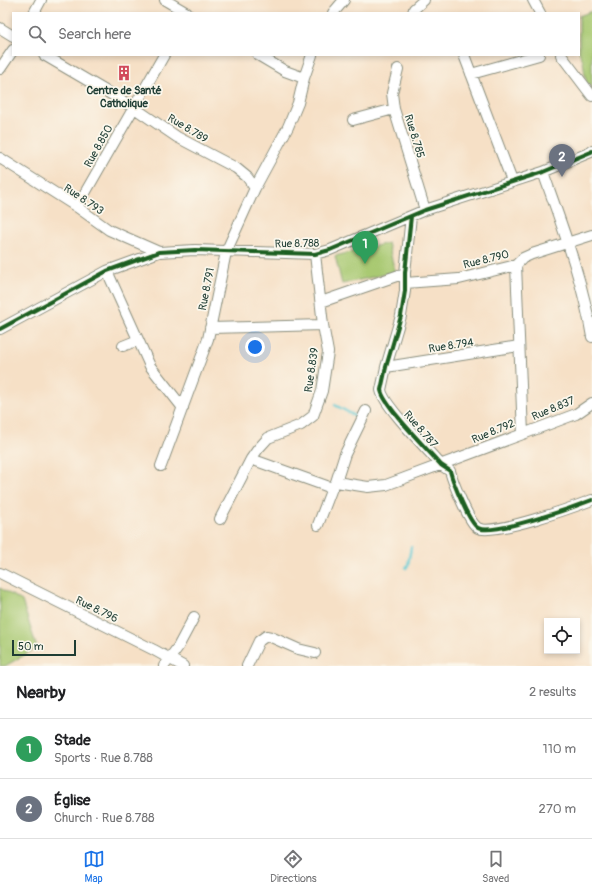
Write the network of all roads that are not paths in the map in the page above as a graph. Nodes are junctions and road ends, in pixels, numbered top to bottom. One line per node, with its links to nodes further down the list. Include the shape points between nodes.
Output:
1 (41, 0): 6 (street)
2 (165, 0): 7 (street)
3 (344, 0): 8 (street)
4 (424, 0): 9 (street)
5 (533, 0): 10 (street)
6 (35, 12)
7 (185, 12)
8 (334, 12)
9 (413, 12)
10 (539, 12)
11 (0, 28): 12 (street)
12 (12, 35)
13 (12, 51): 21 (street)
14 (46, 56): 26 (street, Rue 8.789)
15 (163, 56): 26 (street, Rue 8.850)
16 (260, 56): 24 (street, via 285,71)
17 (312, 56): 24 (street, Rue 8.791)
18 (464, 56): 23 (street)
19 (535, 56): 23 (street)
20 (562, 56): 25 (street)
21 (0, 69)
22 (398, 69): 27 (street, Rue 8.785, via 392,93)
23 (471, 74): 32 (street)
24 (304, 78): 33 (street, Rue 8.791, via 298,103 288,127)
25 (592, 96)
26 (133, 107): 33 (street, Rue 8.789, via 176,137 236,168); 34 (street, Rue 8.850)
27 (394, 109): 28 (street); 35 (street, Rue 8.785)
28 (353, 120)
29 (592, 152): 31 (street, Rue 8.788)
30 (0, 158): 34 (street, Rue 8.793)
31 (543, 172): 32 (street, Rue 8.788); 38 (street)
32 (512, 181): 35 (street, Rue 8.788)
33 (255, 188): 40 (street, Rue 8.791)
34 (77, 208): 39 (street, Rue 8.793, via 116,234)
35 (425, 210): 36 (street, Rue 8.788)
36 (411, 216): 41 (street, Rue 8.788); 44 (street, Rue 8.787)
37 (592, 235): 38 (street, Rue 8.790)
38 (568, 243): 42 (street, Rue 8.790, via 532,254); 47 (street)
39 (159, 252): 40 (street, Rue 8.788); 43 (street, Rue 8.788)
40 (226, 252): 41 (street, Rue 8.788); 49 (street, Rue 8.791)
41 (315, 254): 46 (street, Rue 8.839)
42 (516, 265): 45 (street, Rue 8.790, via 459,279); 54 (street, Rue 8.792)
43 (107, 272): 50 (street, Rue 8.788); 52 (street)
44 (405, 273): 45 (street, Rue 8.787); 46 (street)
45 (405, 283): 55 (street, Rue 8.787, via 401,316)
46 (321, 302): 48 (street, Rue 8.839)
47 (590, 313): 51 (street)
48 (324, 325): 49 (street); 60 (street, Rue 8.839, via 328,352 322,391 313,416 301,425 268,438)
49 (210, 328): 57 (street, Rue 8.791)
50 (0, 329)
51 (592, 337)
52 (138, 340): 53 (street); 57 (street, via 150,366)
53 (123, 346)
54 (519, 346): 55 (street, Rue 8.794); 59 (street, Rue 8.792)
55 (386, 367): 61 (street, Rue 8.787, via 381,393 389,406)
56 (592, 403): 59 (street, Rue 8.837, via 576,414)
57 (183, 408): 62 (street, Rue 8.791)
58 (366, 412): 63 (street, via 345,454)
59 (523, 434): 61 (street, Rue 8.792)
60 (251, 460): 63 (street, Rue 8.792); 65 (street, Rue 8.839)
61 (441, 465): 63 (street, Rue 8.792, via 386,485); 64 (street, Rue 8.787, via 450,471 470,520 477,528 501,528)
62 (161, 466)
63 (334, 485): 66 (street)
64 (592, 500)
65 (220, 519)
66 (318, 525)
67 (0, 574): 70 (street, Rue 8.796)
68 (194, 616): 70 (street)
69 (315, 653): 72 (street, via 266,636 259,641)
70 (167, 662): 71 (street, Rue 8.796)
71 (183, 666)
72 (247, 666)

